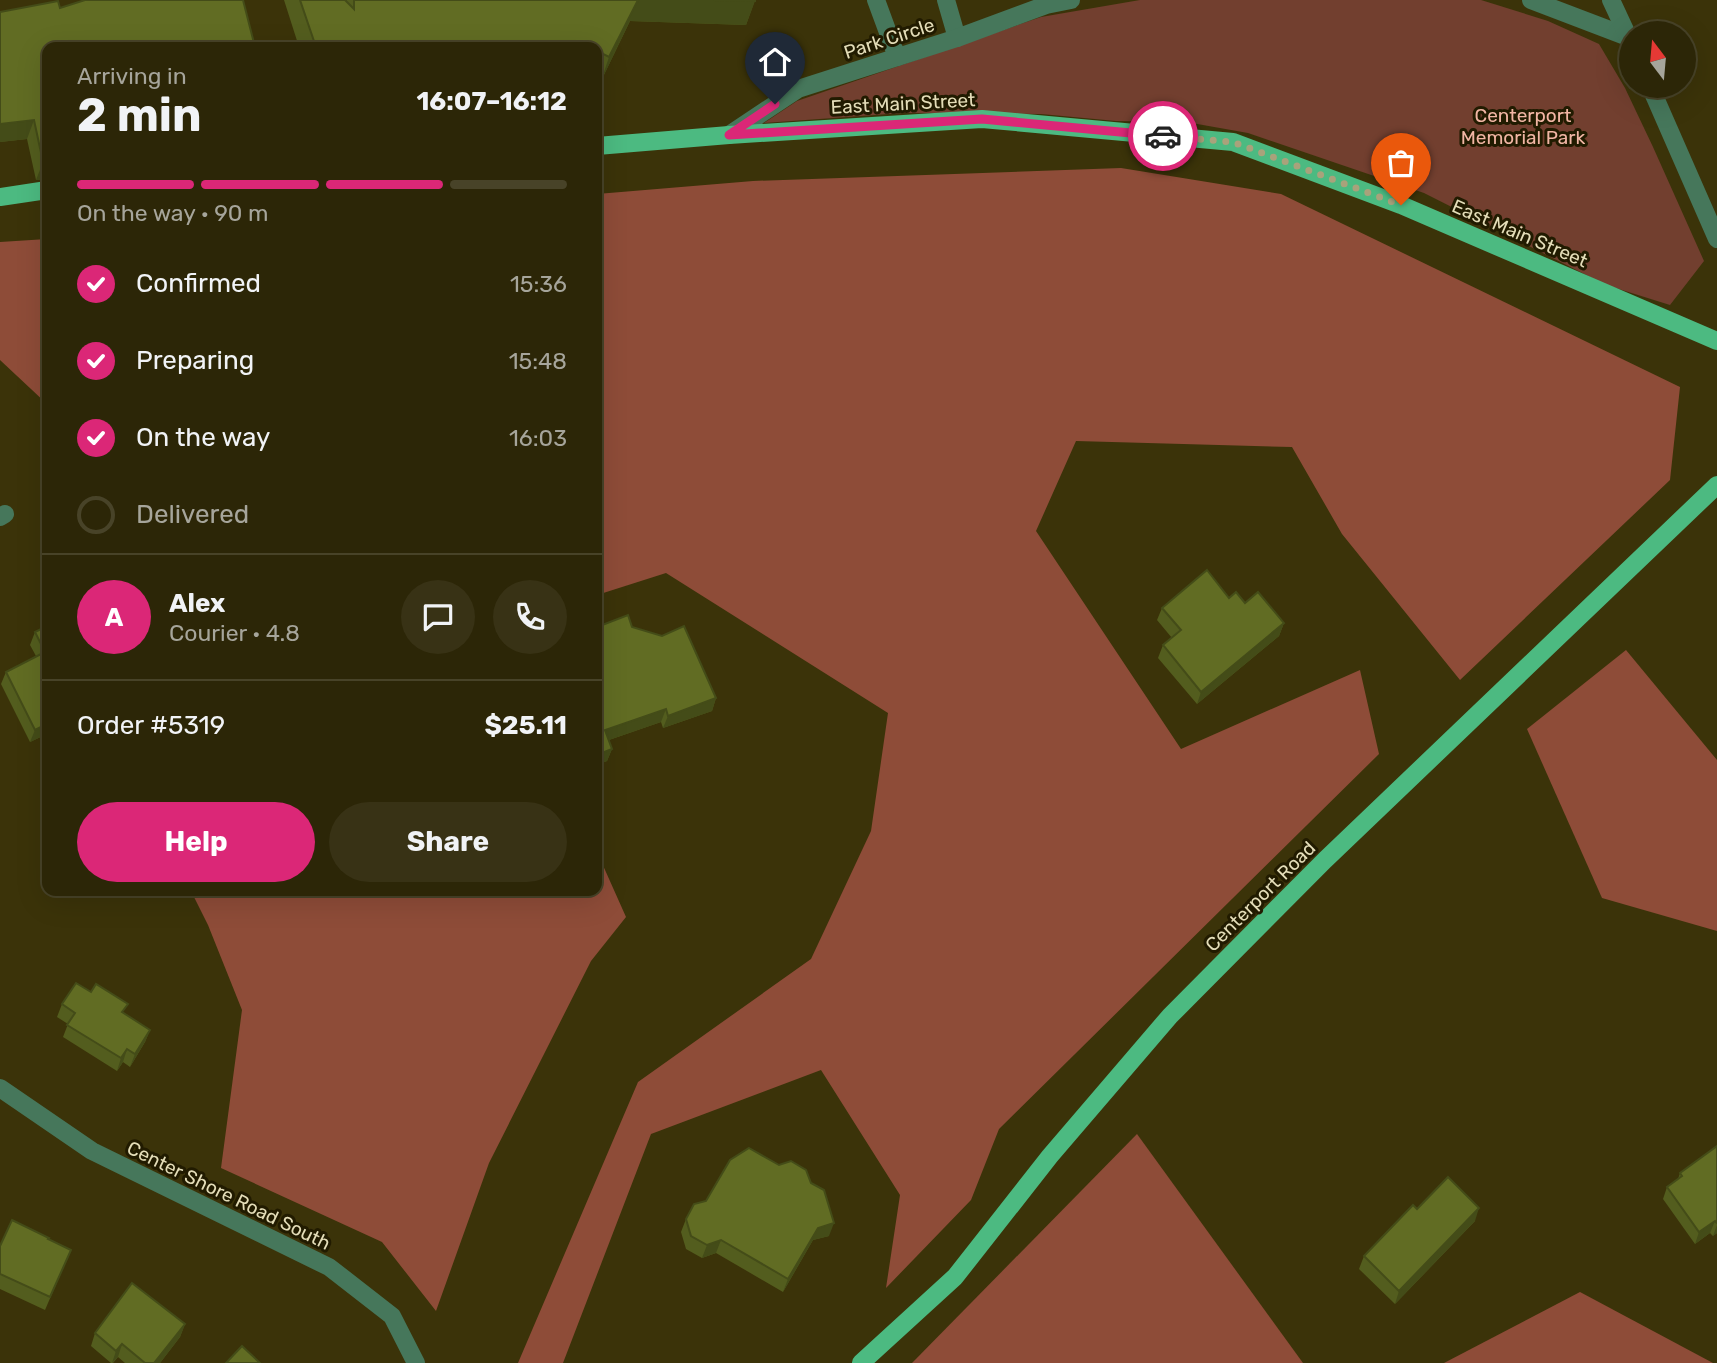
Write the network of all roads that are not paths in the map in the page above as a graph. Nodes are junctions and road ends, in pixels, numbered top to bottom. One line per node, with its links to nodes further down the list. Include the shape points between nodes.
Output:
1 (876, 0): 9 (street)
2 (946, 0): 8 (street)
3 (1071, 0): 8 (street, Park Circle)
4 (1531, 0): 7 (street)
5 (1611, 0): 6 (street)
6 (1621, 21)
7 (1619, 36)
8 (957, 38): 9 (street, Park Circle)
9 (897, 57): 11 (street, Park Circle, via 798,89)
10 (1655, 98): 15 (street)
11 (729, 135): 12 (main road, East Main Street); 16 (main road, East Main Street, via 982,119 1233,142 1401,205)
12 (602, 146)
13 (42, 191): 14 (main road)
14 (0, 197)
15 (1717, 239)
16 (1717, 341)
17 (1717, 485): 20 (main road, Centerport Road, via 1325,860 1170,1016 955,1276)
18 (0, 1088): 19 (street, Center Shore Road South, via 92,1151 329,1267 392,1316)
19 (416, 1363)
20 (861, 1363)

